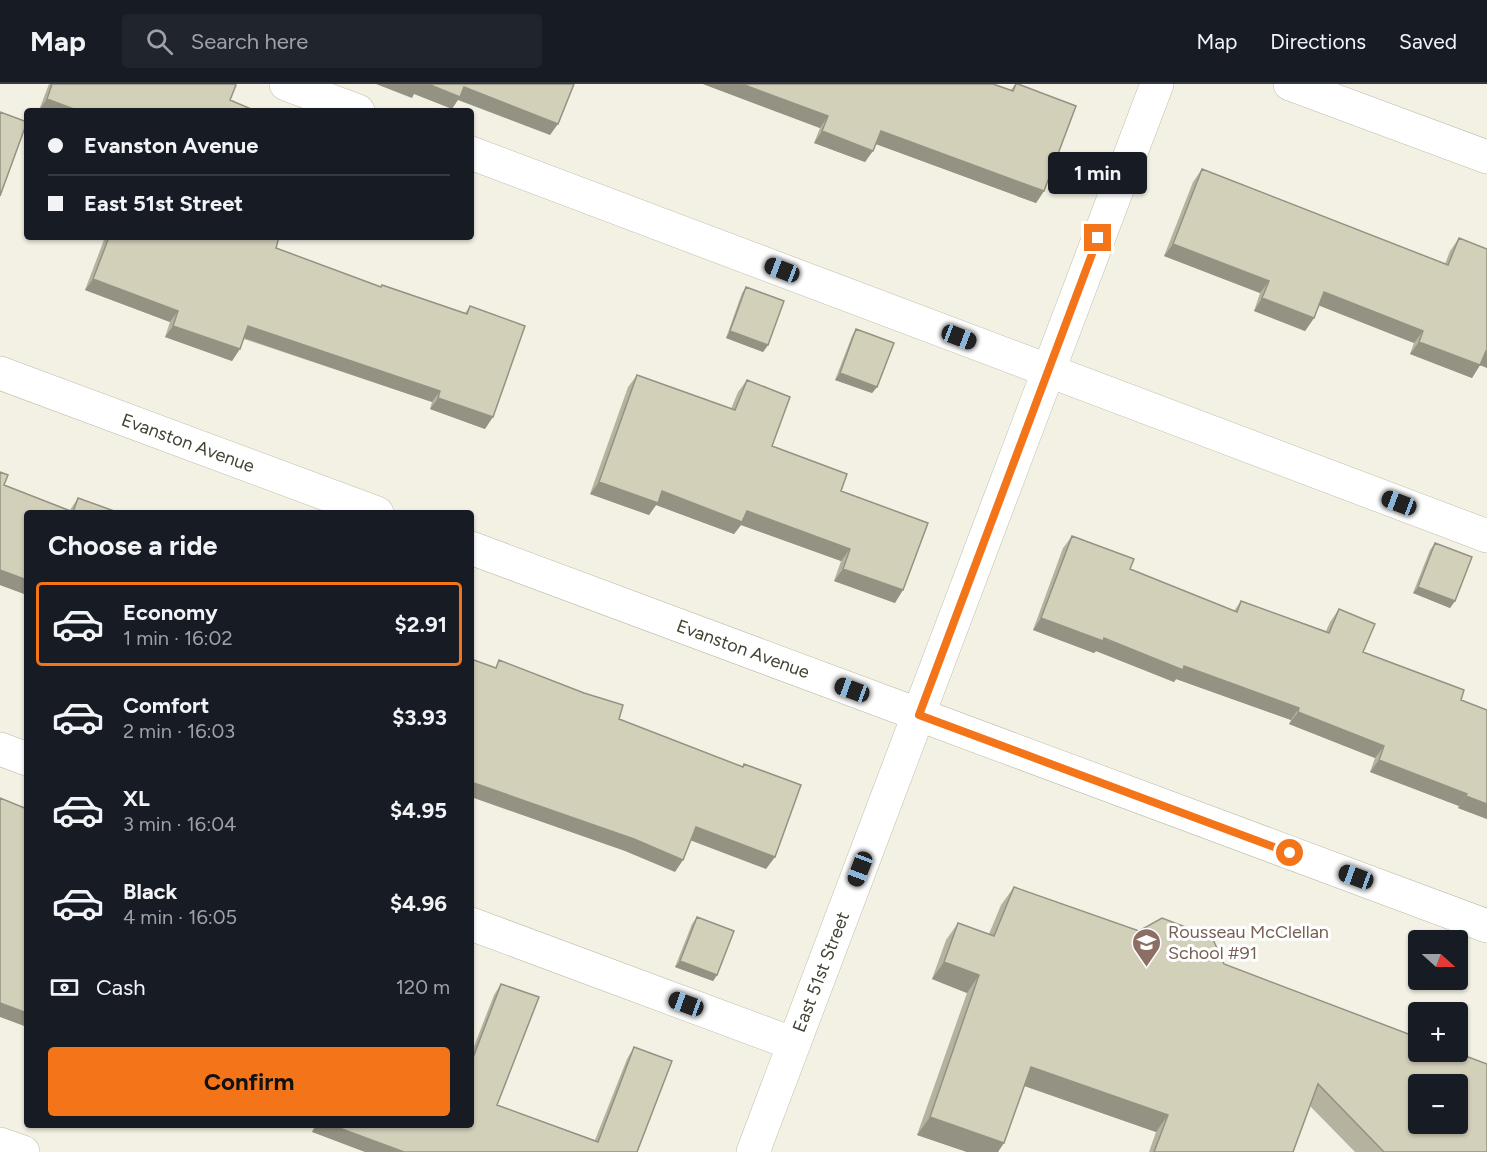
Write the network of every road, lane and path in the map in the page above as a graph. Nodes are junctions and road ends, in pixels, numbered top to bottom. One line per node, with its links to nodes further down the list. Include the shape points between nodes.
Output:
1 (286, 84): 4 (street)
2 (1157, 84): 7 (street, East 51st Street)
3 (1290, 84): 6 (street)
4 (350, 108)
5 (474, 154): 7 (street)
6 (1487, 157)
7 (1048, 370): 10 (street); 12 (street, East 51st Street)
8 (0, 373): 9 (street, Evanston Avenue)
9 (369, 510)
10 (1487, 537)
11 (474, 549): 12 (street, Evanston Avenue)
12 (919, 715): 16 (street, Evanston Avenue); 17 (street, East 51st Street)
13 (0, 749): 14 (street)
14 (24, 758)
15 (474, 925): 17 (street)
16 (1487, 926)
17 (794, 1044): 20 (street, East 51st Street)
18 (0, 1143): 19 (street)
19 (23, 1152)
20 (753, 1152)

